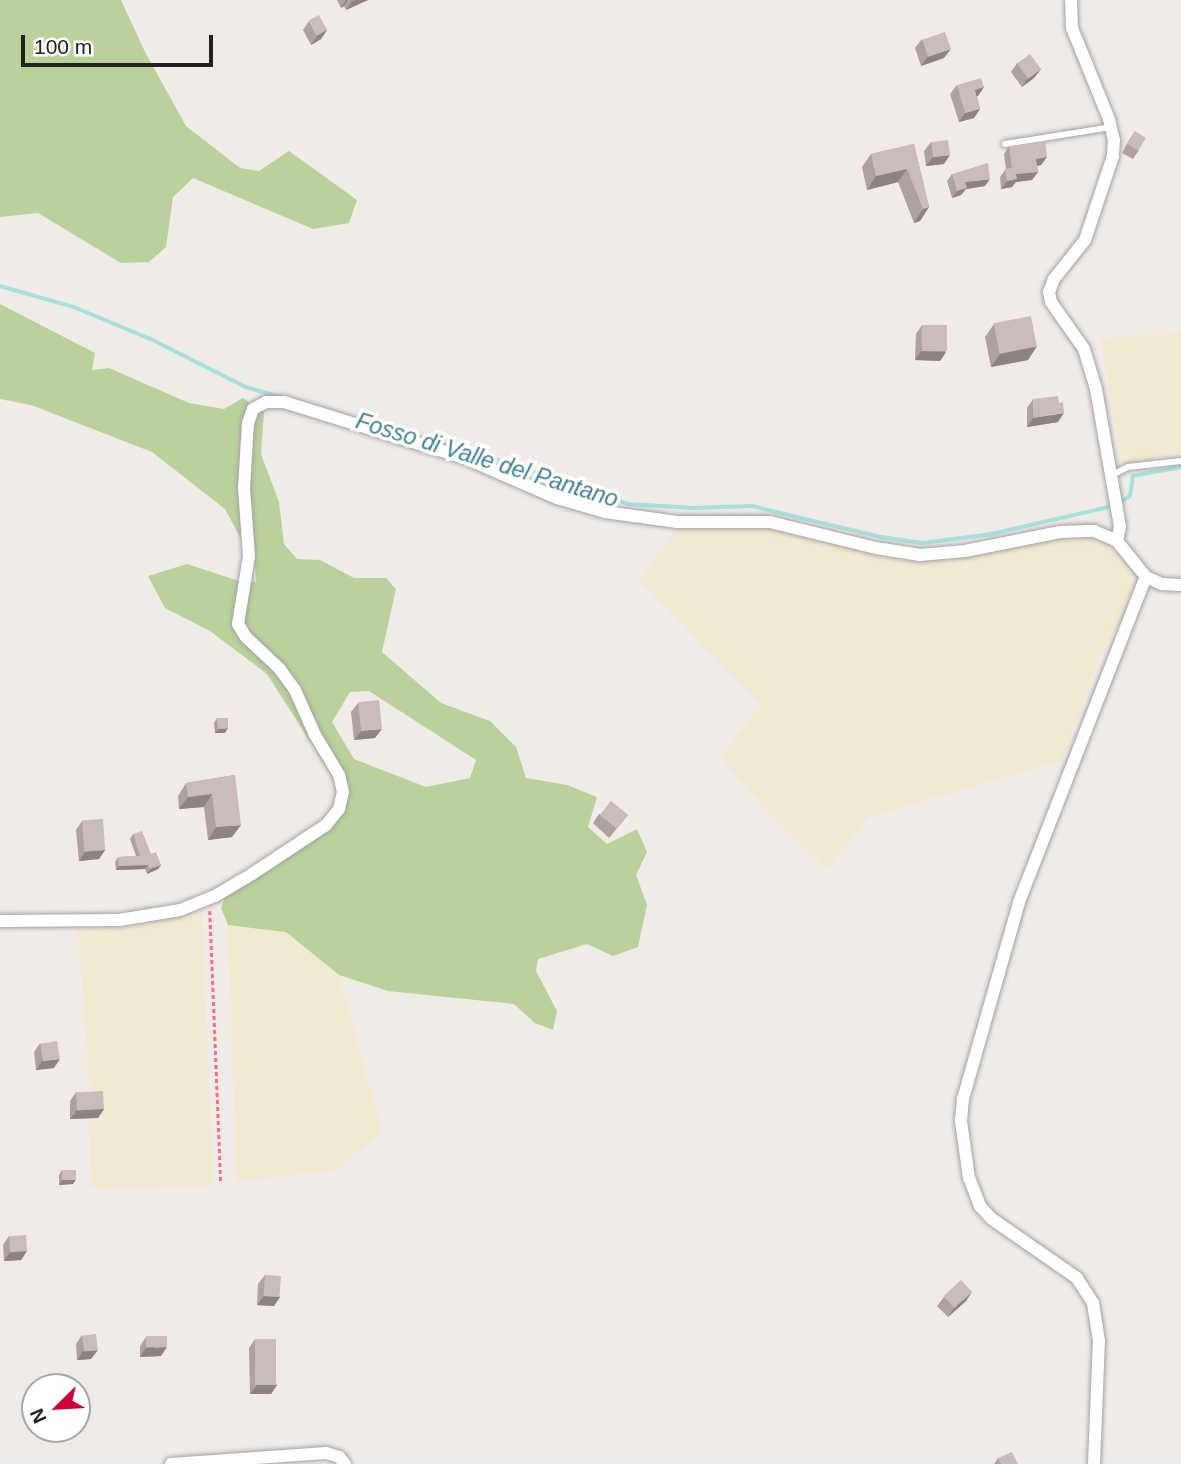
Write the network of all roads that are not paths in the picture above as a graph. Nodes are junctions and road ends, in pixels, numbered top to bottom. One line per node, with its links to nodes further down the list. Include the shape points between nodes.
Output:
1 (1072, 0): 2 (street, via 1076,42)
2 (1111, 127): 3 (lane); 5 (street, via 1113,156 1090,229 1049,292 1051,303 1084,349)
3 (1005, 144)
4 (1181, 461): 5 (lane, via 1128,467)
5 (1111, 475): 6 (street, via 1121,526)
6 (1117, 541): 7 (street); 9 (street, via 1094,531 1068,531 973,550 920,555 770,522 631,517 567,502 454,454 285,402 261,403 250,413 248,423 244,488 249,556 238,624 292,684 314,735 339,775 343,797 336,815 209,899 170,913 135,919)
7 (1146, 577): 8 (street); 12 (street, via 1019,902 963,1099 961,1121 969,1178 979,1206 1077,1278 1093,1303 1099,1340)
8 (1181, 585)
9 (0, 921)
10 (171, 1464): 11 (street, via 326,1453)
11 (345, 1464)
12 (1094, 1464)

